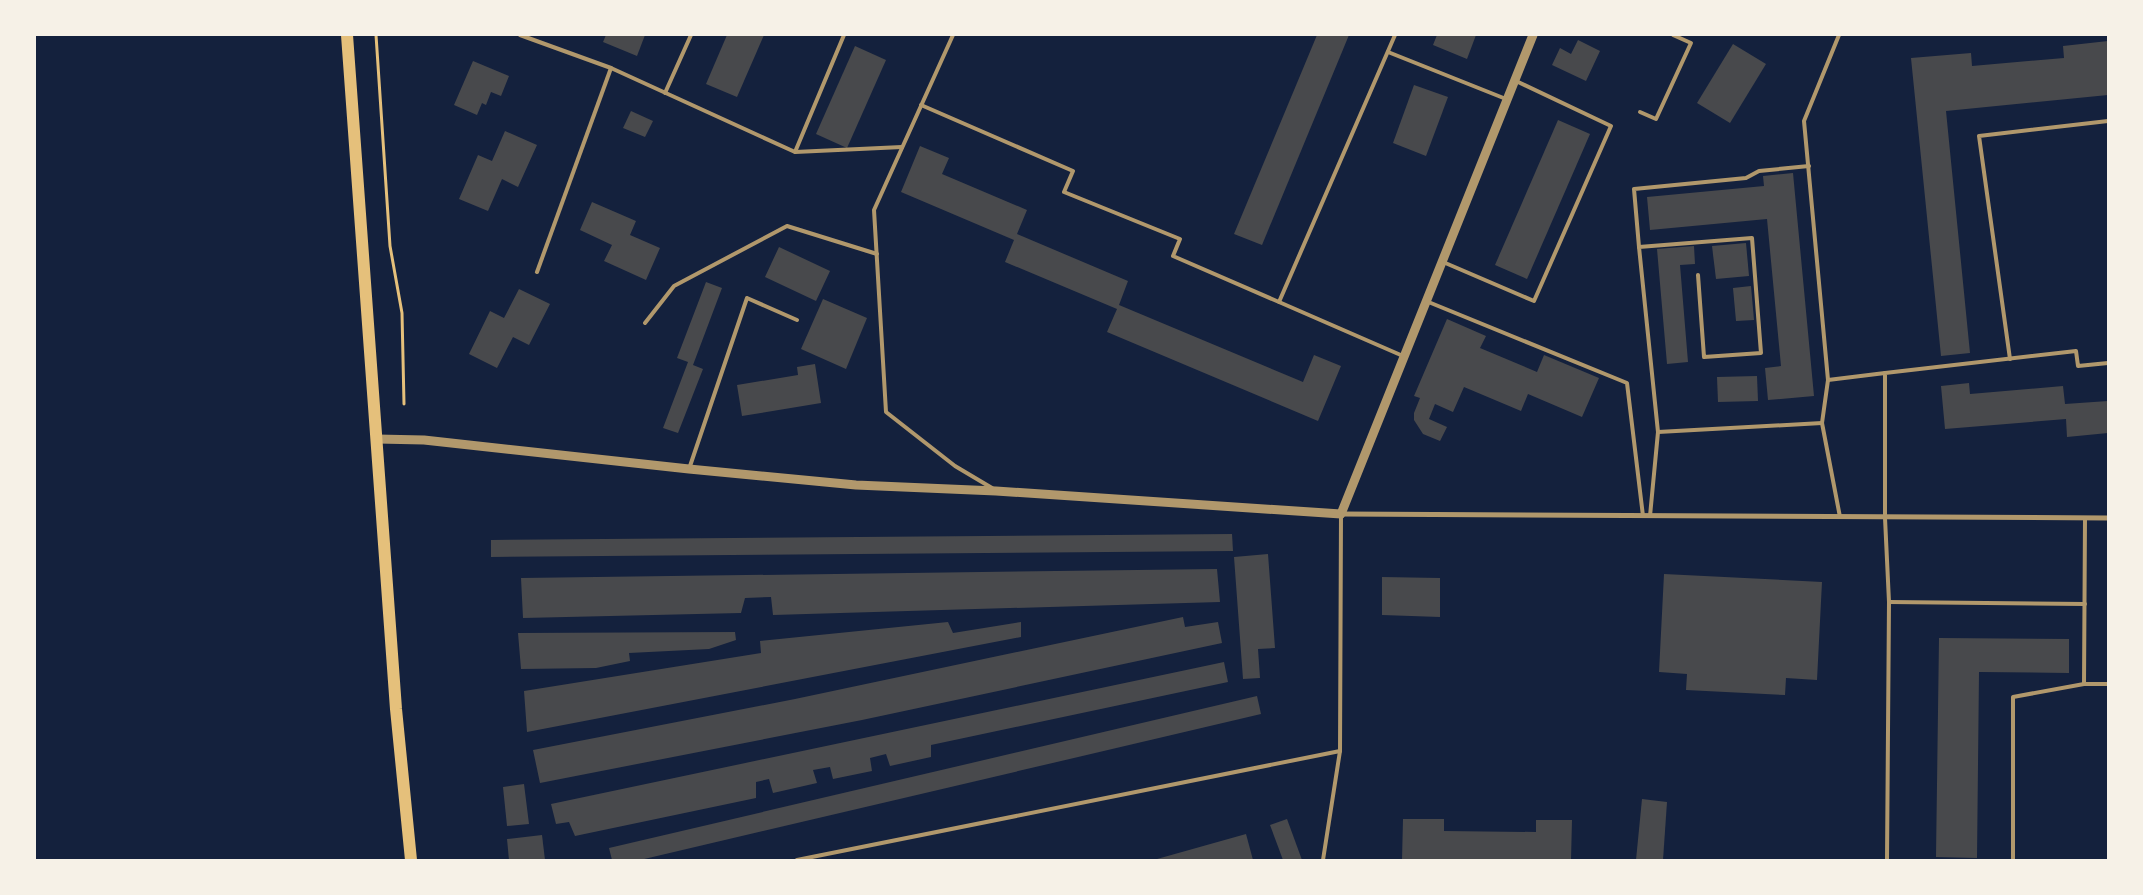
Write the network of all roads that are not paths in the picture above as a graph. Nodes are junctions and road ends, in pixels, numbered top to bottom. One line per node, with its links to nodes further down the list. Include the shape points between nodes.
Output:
1 (347, 35): 37 (main road)
2 (520, 35): 11 (lane)
3 (691, 35): 13 (lane)
4 (844, 35): 19 (lane)
5 (953, 35): 15 (lane)
6 (1395, 35): 10 (lane)
7 (1533, 35): 12 (street)
8 (1673, 35): 16 (lane, via 1691,43 1656,119)
9 (1839, 35): 20 (lane, via 1804,121)
10 (1388, 52): 14 (lane); 27 (lane)
11 (611, 68): 13 (lane); 24 (lane)
12 (1514, 80): 14 (street); 23 (lane, via 1611,126 1534,301)
13 (665, 93): 19 (lane)
14 (1506, 99): 23 (street)
15 (921, 105): 18 (lane); 27 (lane, via 1073,171 1064,192 1180,239 1173,256)
16 (1640, 112)
17 (2108, 121): 31 (lane, via 1979,136)
18 (902, 147): 19 (lane); 22 (lane, via 874,210)
19 (795, 152)
20 (1809, 166): 21 (lane, via 1759,171 1746,178 1634,189); 34 (lane)
21 (1639, 247): 25 (lane, via 1752,238 1761,353 1704,357); 36 (lane)
22 (877, 254): 29 (lane, via 787,226 674,286); 39 (lane, via 886,412 955,466)
23 (1441, 261): 26 (street)
24 (537, 272)
25 (1698, 275)
26 (1425, 300): 30 (street); 41 (lane, via 1627,383)
27 (1279, 302): 30 (lane)
28 (797, 320): 38 (lane, via 747,298)
29 (645, 322)
30 (1403, 356): 40 (street)
31 (2010, 359): 32 (lane, via 2076,351 2078,366); 33 (lane)
32 (2108, 363)
33 (1885, 373): 34 (lane); 44 (lane)
34 (1828, 380): 35 (lane)
35 (1822, 423): 36 (lane); 43 (lane)
36 (1658, 432): 42 (lane)
37 (377, 438): 38 (street, via 424,440); 52 (main road, via 396,709)
38 (689, 470): 39 (street, via 856,484)
39 (996, 491): 40 (street)
40 (1341, 514): 41 (street); 51 (lane)
41 (1643, 516): 42 (street)
42 (1650, 516): 43 (street)
43 (1840, 517): 44 (street)
44 (1885, 518): 46 (street); 47 (lane)
45 (2108, 518): 46 (street)
46 (2085, 519): 48 (lane)
47 (1889, 602): 48 (lane); 55 (lane)
48 (2085, 604): 49 (lane)
49 (2084, 684): 50 (lane); 56 (lane, via 2013,697)
50 (2108, 684)
51 (1340, 751): 53 (lane); 54 (lane)
52 (411, 860)
53 (797, 860)
54 (1323, 860)
55 (1887, 860)
56 (2013, 860)

